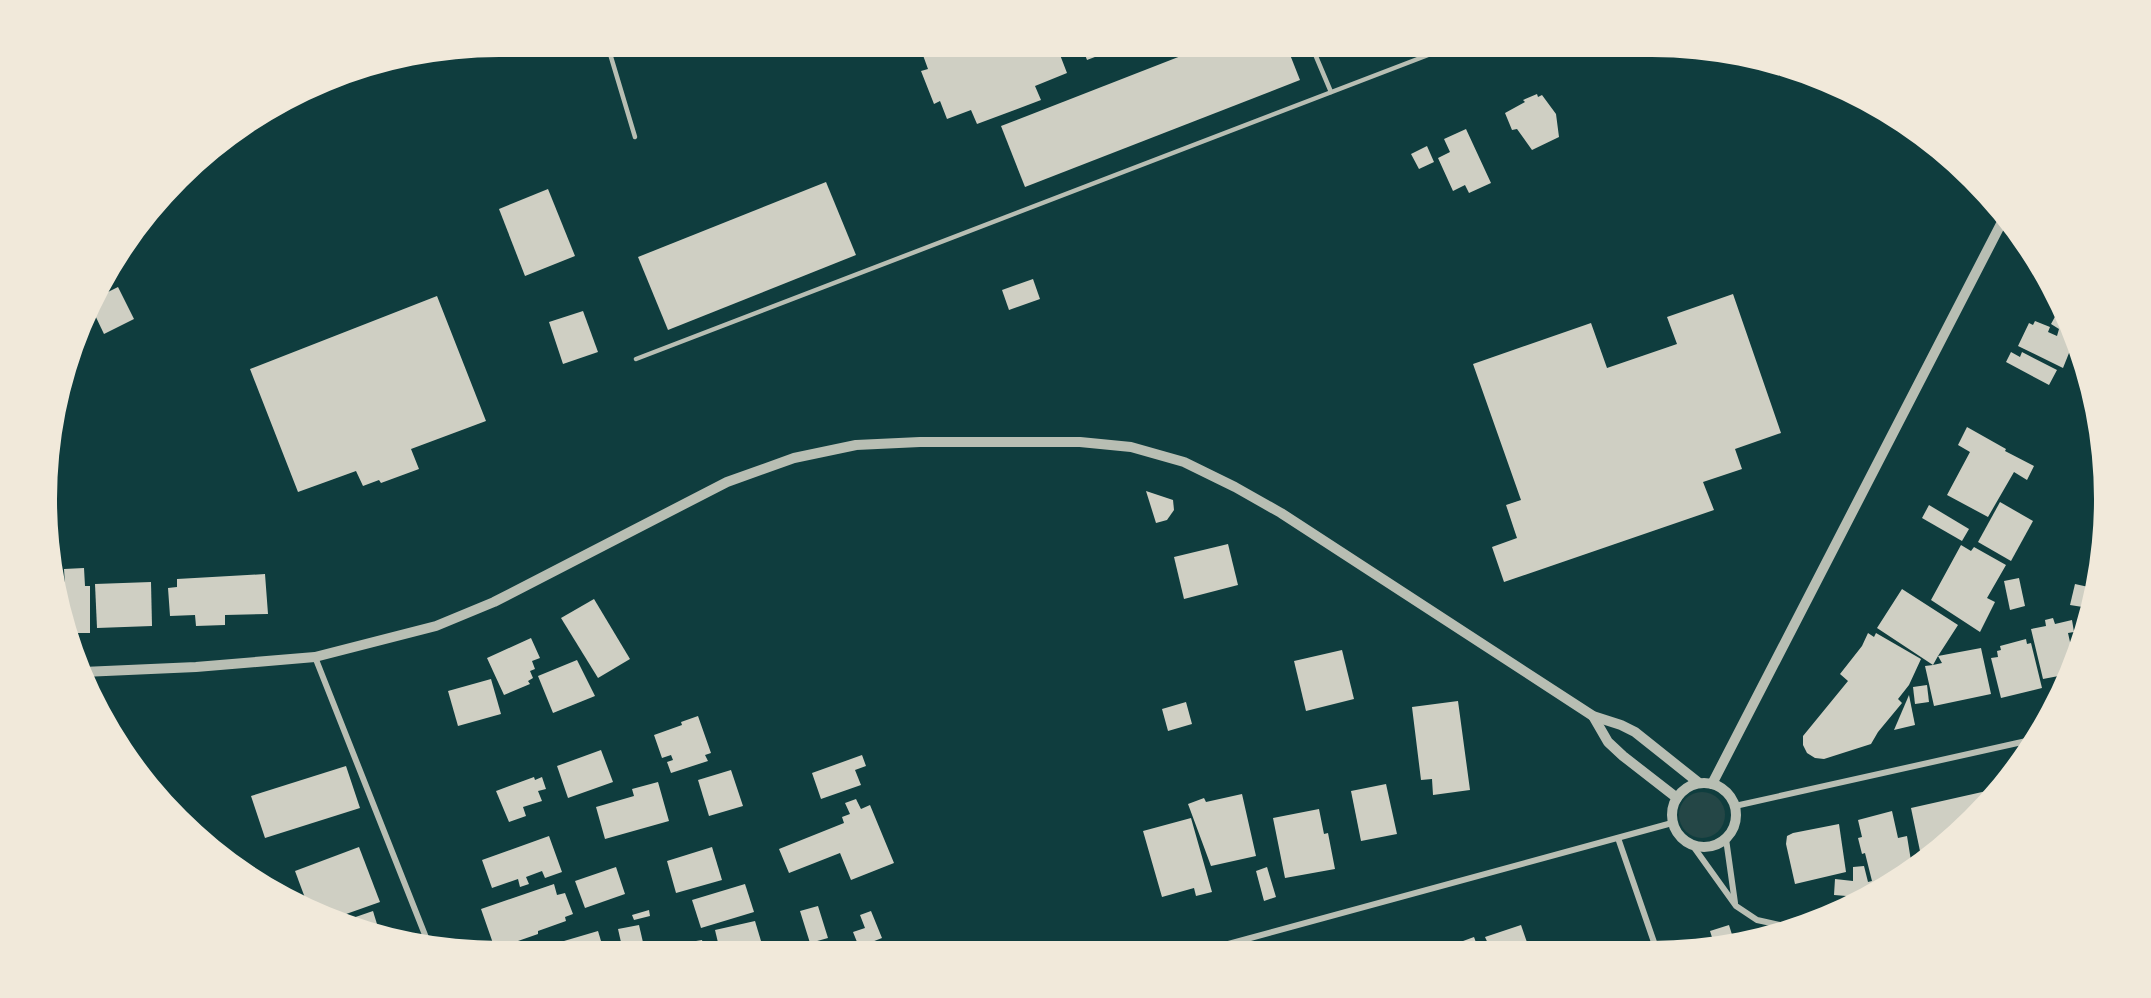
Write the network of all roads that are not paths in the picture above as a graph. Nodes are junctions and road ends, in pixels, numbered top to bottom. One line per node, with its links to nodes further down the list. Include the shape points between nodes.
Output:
1 (611, 57): 5 (lane)
2 (1317, 57): 4 (lane)
3 (1421, 57): 4 (lane)
4 (1331, 92): 7 (lane)
5 (634, 137)
6 (2000, 226): 13 (street)
7 (636, 358)
8 (315, 657): 9 (street); 10 (street, via 436,626 494,602 727,482 794,458 856,445 909,442 1080,442 1131,447 1184,462 1235,487); 22 (street)
9 (93, 672)
10 (1593, 716): 12 (street, via 1635,732); 14 (street, via 1608,742)
11 (2022, 742): 15 (street)
12 (1699, 783): 13 (street); 14 (street, via 1683,790)
13 (1712, 784): 15 (street, via 1722,789)
14 (1677, 798): 16 (street)
15 (1735, 806): 18 (street, via 1735,824)
16 (1672, 823): 17 (street); 19 (street, via 1677,833)
17 (1618, 838): 23 (street); 24 (street)
18 (1726, 839): 19 (street, via 1710,847); 20 (street)
19 (1693, 846): 20 (street)
20 (1736, 906): 21 (street, via 1757,920)
21 (1774, 924)
22 (425, 935)
23 (1239, 941)
24 (1654, 941)

